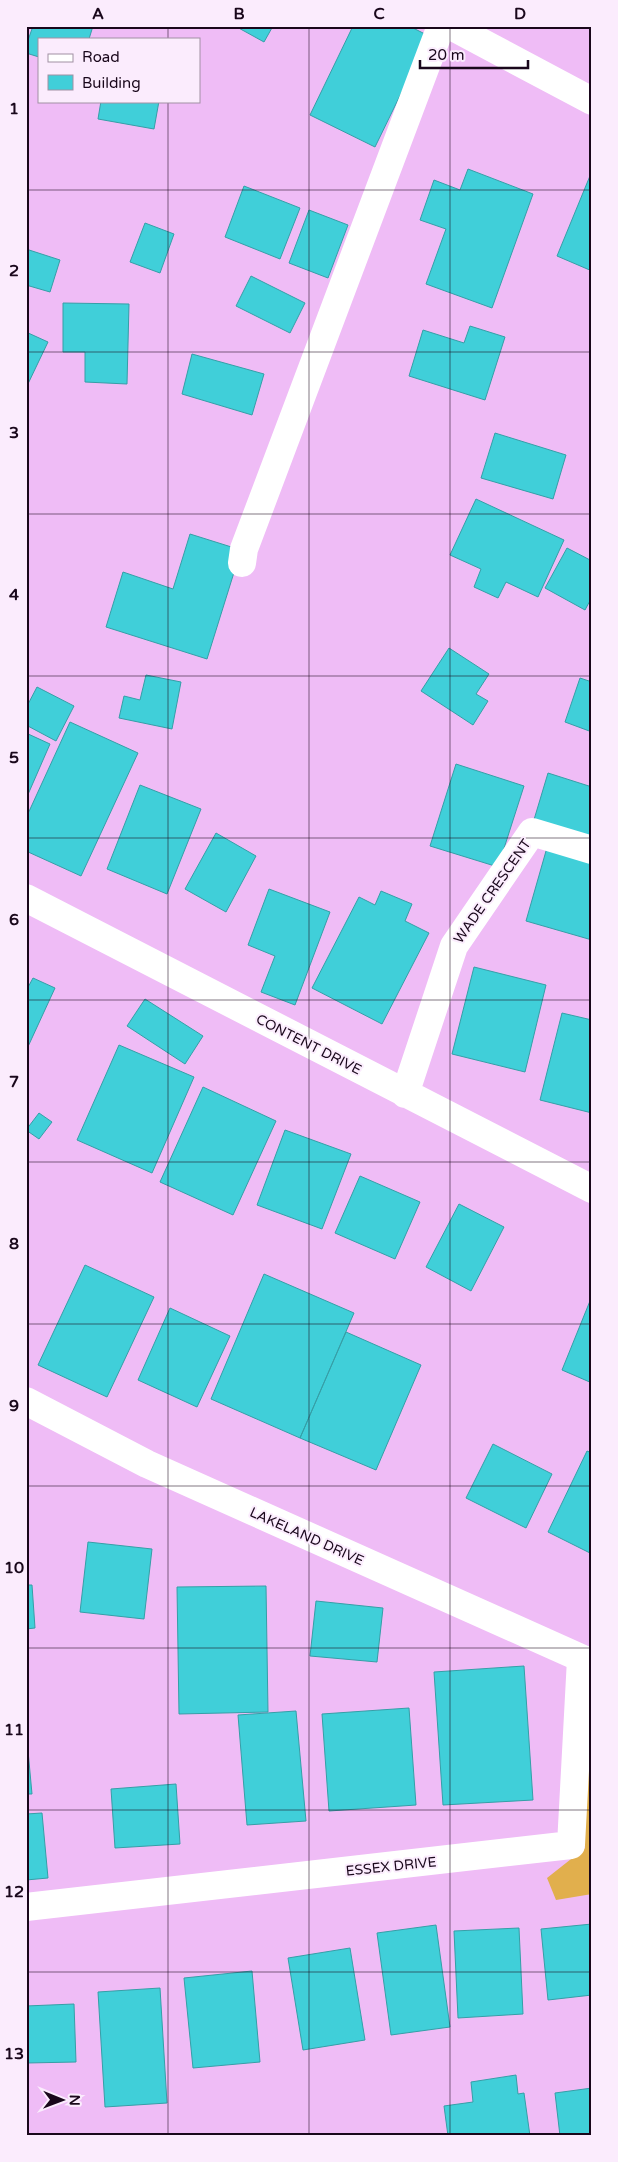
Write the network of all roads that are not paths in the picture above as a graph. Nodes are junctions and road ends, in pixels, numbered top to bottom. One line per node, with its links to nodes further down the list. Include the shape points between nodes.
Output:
1 (442, 26): 4 (street, via 244,549)
2 (450, 26): 3 (street)
3 (592, 101)
4 (242, 563)
5 (592, 850): 7 (street, WADE CRESCENT, via 532,832 454,946)
6 (26, 898): 7 (street, CONTENT DRIVE)
7 (405, 1094): 8 (street, CONTENT DRIVE)
8 (592, 1189)
9 (26, 1401): 10 (street, LAKELAND DRIVE, via 147,1464)
10 (586, 1661): 11 (street, ESSEX DRIVE, via 571,1845)
11 (26, 1907)

